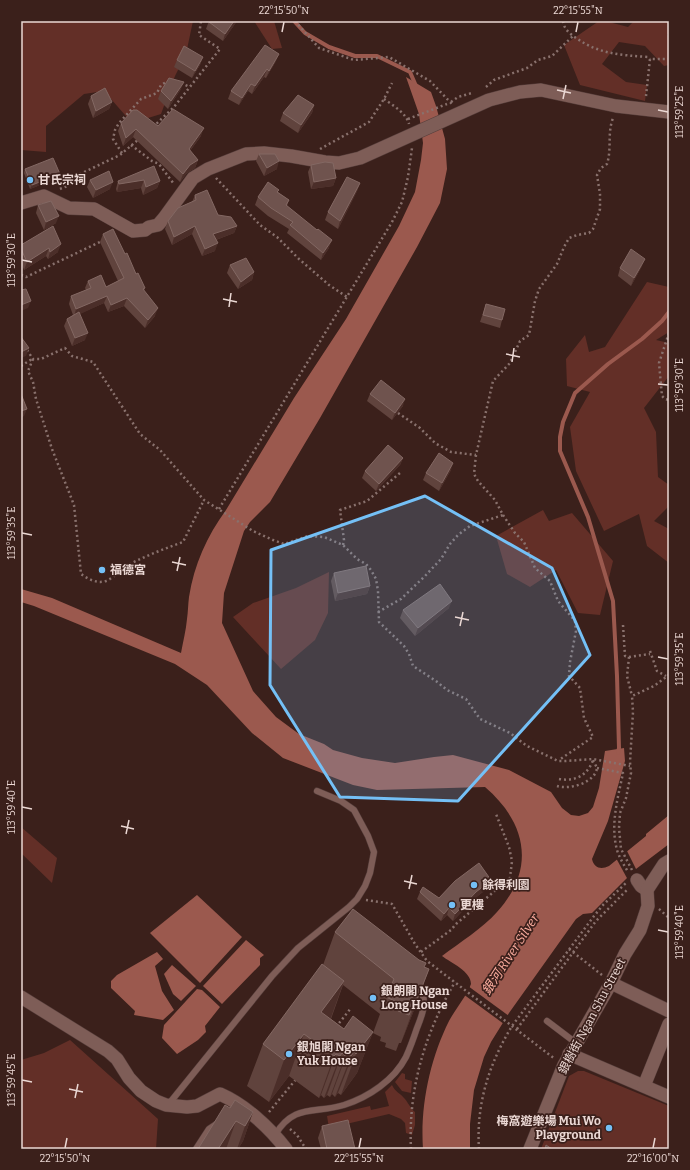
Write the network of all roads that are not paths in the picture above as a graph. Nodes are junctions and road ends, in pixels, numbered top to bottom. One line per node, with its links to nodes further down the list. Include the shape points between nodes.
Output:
1 (669, 112): 2 (street, via 616,106 540,90 520,92 489,100 360,158 339,163 264,153 246,154 208,169 193,178 164,218 158,224 144,230 133,231 94,209 69,208 44,196)
2 (21, 203)
3 (317, 791): 14 (lane, via 341,801 354,810 368,836 374,852 365,886 358,899 298,948 272,976)
4 (669, 862): 6 (street, 銀樹街 Ngan Shu Street, via 636,882 648,906 640,930)
5 (414, 983): 16 (lane, via 424,998 424,1010 406,1058 387,1080 376,1090 355,1101 293,1116)
6 (611, 983): 8 (street); 11 (street, 銀樹街 Ngan Shu Street)
7 (21, 996): 14 (street, via 108,1051 141,1091)
8 (669, 1011)
9 (547, 1021): 11 (lane)
10 (669, 1024): 12 (street)
11 (570, 1054): 12 (street); 19 (street, 銀樹街 Ngan Shu Street)
12 (644, 1086): 13 (street)
13 (669, 1097)
14 (168, 1105): 16 (street, via 197,1106 220,1094 252,1115)
15 (222, 1120): 17 (lane, via 209,1129)
16 (274, 1136): 18 (street)
17 (196, 1149)
18 (286, 1149)
19 (530, 1149)

